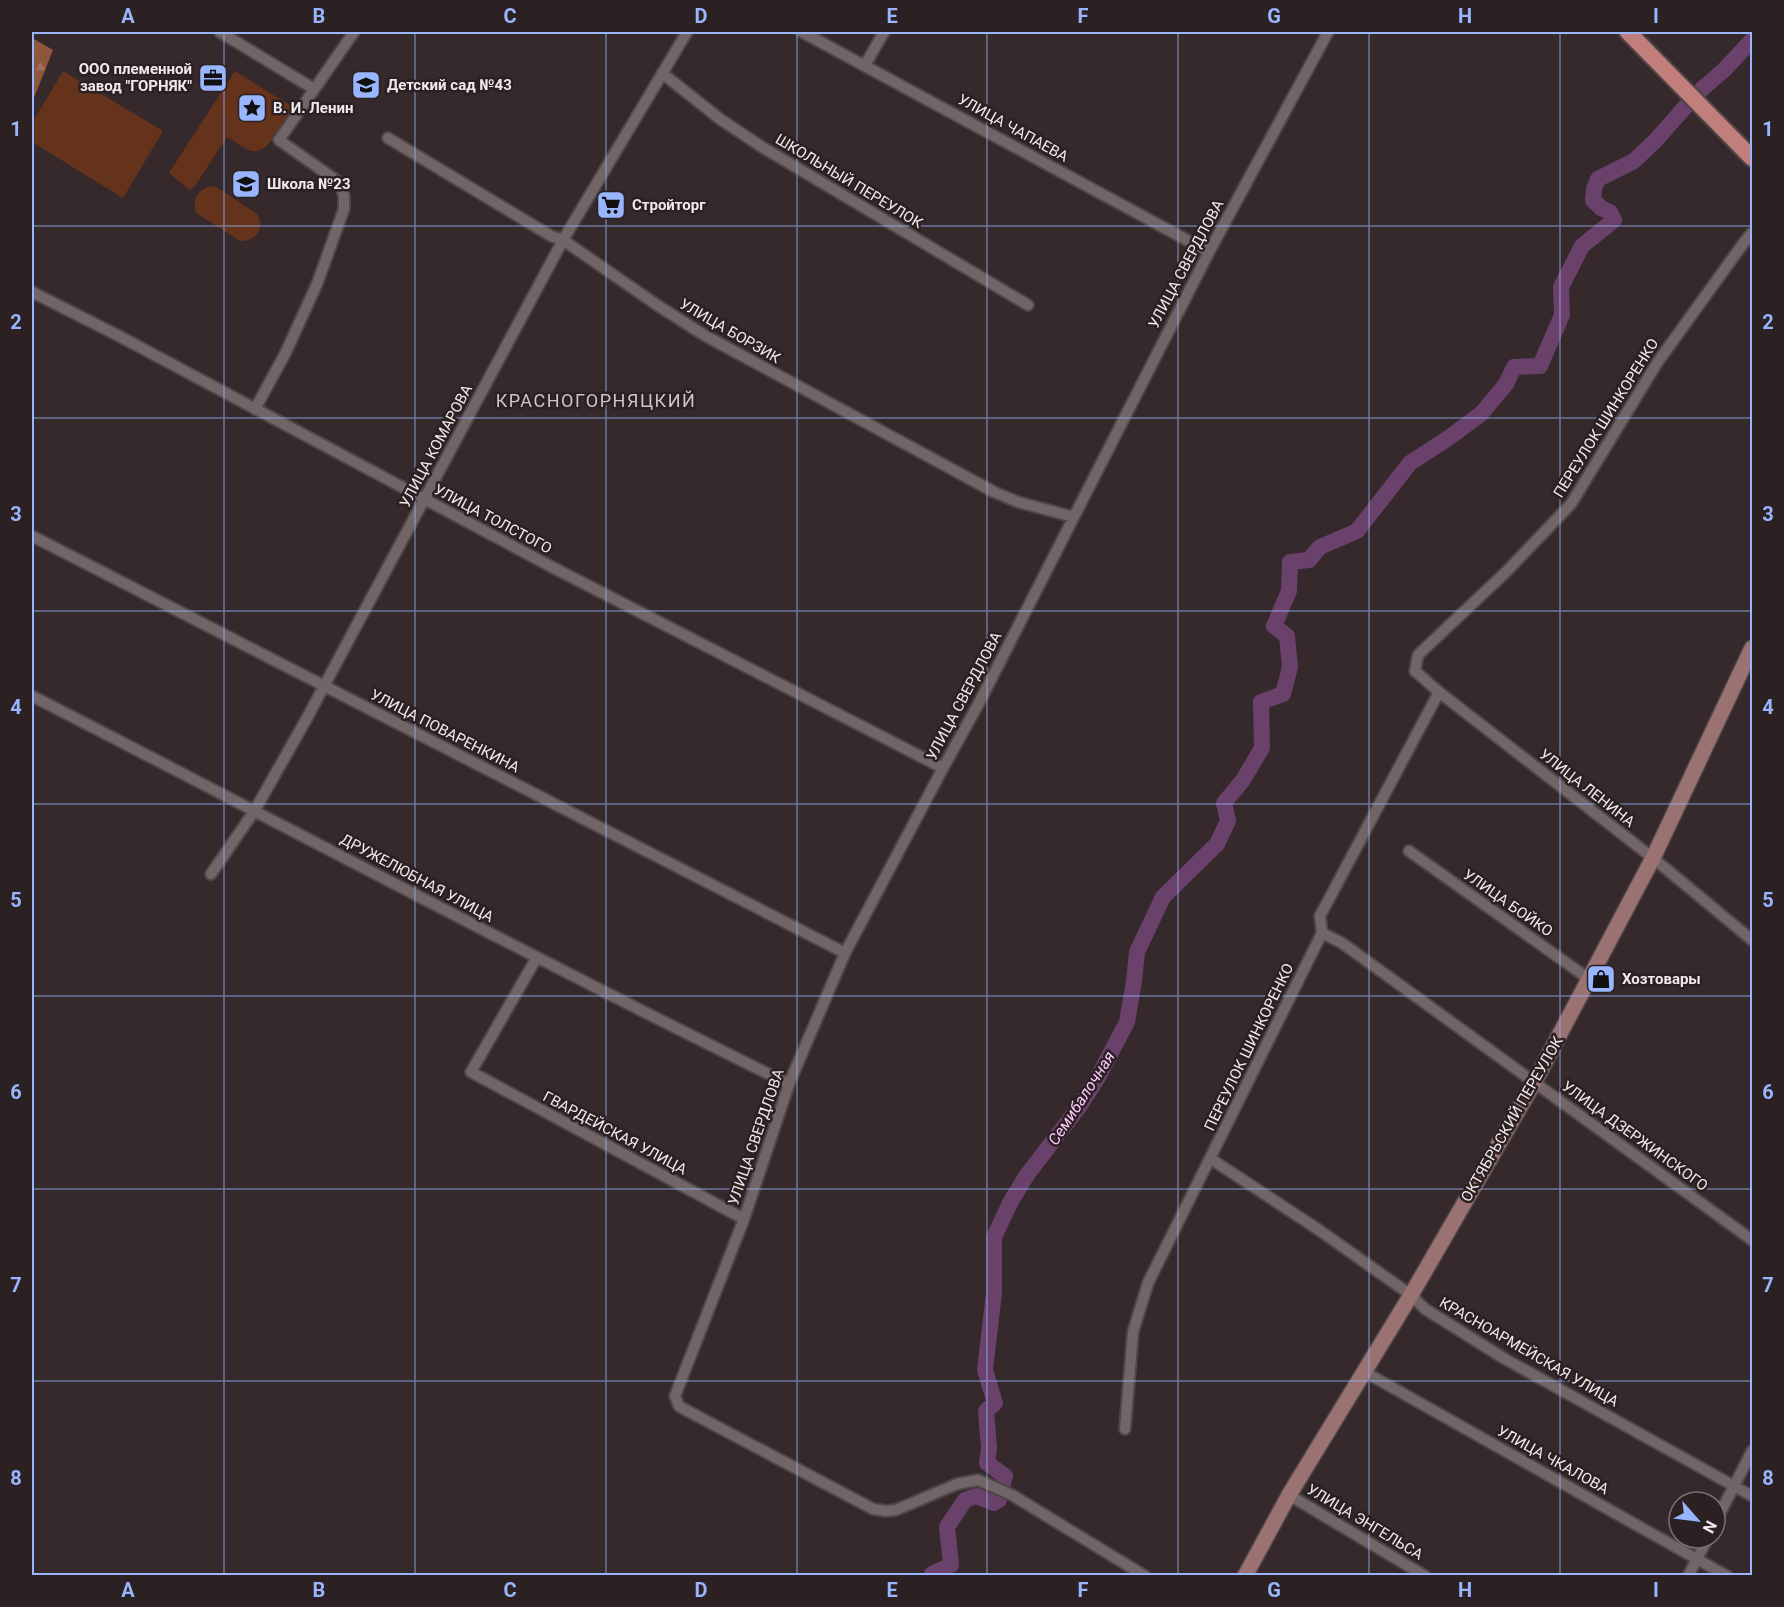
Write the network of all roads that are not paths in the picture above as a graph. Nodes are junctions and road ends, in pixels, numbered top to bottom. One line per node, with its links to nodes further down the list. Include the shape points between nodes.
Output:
1 (220, 32): 10 (street)
2 (354, 32): 10 (street)
3 (687, 32): 9 (street, УЛИЦА КОМАРОВА)
4 (802, 32): 8 (street, УЛИЦА ЧАПАЕВА)
5 (884, 32): 8 (street)
6 (1328, 32): 15 (street, УЛИЦА СВЕРДЛОВА)
7 (1628, 32): 12 (main road)
8 (865, 65): 15 (street, УЛИЦА ЧАПАЕВА)
9 (662, 73): 14 (street, УЛИЦА КОМАРОВА); 17 (street, ШКОЛЬНЫЙ ПЕРЕУЛОК, via 762,147)
10 (314, 89): 18 (street, via 279,140 340,183 344,209 317,284)
11 (388, 138): 14 (street, УЛИЦА БОРЗИК)
12 (1752, 158)
13 (1752, 233): 23 (street, ПЕРЕУЛОК ШИНКОРЕНКО, via 1657,363 1571,504)
14 (563, 240): 19 (street, УЛИЦА КОМАРОВА); 20 (street, УЛИЦА БОРЗИК, via 682,322 751,362 994,492)
15 (1209, 252): 20 (street, УЛИЦА СВЕРДЛОВА)
16 (32, 292): 18 (street, УЛИЦА ТОЛСТОГО)
17 (1028, 304)
18 (255, 409): 19 (street, УЛИЦА ТОЛСТОГО)
19 (424, 499): 24 (street, УЛИЦА КОМАРОВА); 27 (street, УЛИЦА ТОЛСТОГО)
20 (1074, 517): 27 (street, УЛИЦА СВЕРДЛОВА)
21 (32, 536): 24 (street, УЛИЦА ПОВАРЕНКИНА)
22 (1752, 648): 30 (street, ОКТЯБРЬСКИЙ ПЕРЕУЛОК)
23 (1418, 655): 25 (street, УЛИЦА ЛЕНИНА, via 1415,671)
24 (324, 686): 28 (street, УЛИЦА КОМАРОВА); 34 (street, УЛИЦА ПОВАРЕНКИНА)
25 (1439, 692): 30 (street, УЛИЦА ЛЕНИНА); 32 (street, ПЕРЕУЛОК ШИНКОРЕНКО, via 1320,916)
26 (32, 696): 28 (street, ДРУЖЕЛЮБНАЯ УЛИЦА)
27 (943, 768): 34 (street, УЛИЦА СВЕРДЛОВА)
28 (255, 810): 31 (street, УЛИЦА КОМАРОВА); 35 (street, ДРУЖЕЛЮБНАЯ УЛИЦА)
29 (1409, 851): 36 (street, УЛИЦА БОЙКО)
30 (1653, 858): 33 (street, УЛИЦА ЛЕНИНА); 36 (street, ОКТЯБРЬСКИЙ ПЕРЕУЛОК)
31 (211, 874)
32 (1322, 933): 37 (street, УЛИЦА ДЗЕРЖИНСКОГО, via 1342,943); 39 (street, ПЕРЕУЛОК ШИНКОРЕНКО)
33 (1752, 939)
34 (844, 953): 38 (street, УЛИЦА СВЕРДЛОВА)
35 (537, 957): 38 (street, ДРУЖЕЛЮБНАЯ УЛИЦА); 40 (street, ГВАРДЕЙСКАЯ УЛИЦА, via 471,1072)
36 (1589, 979): 37 (street, ОКТЯБРЬСКИЙ ПЕРЕУЛОК)
37 (1534, 1081): 41 (street, УЛИЦА ДЗЕРЖИНСКОГО); 42 (street, ОКТЯБРЬСКИЙ ПЕРЕУЛОК)
38 (789, 1084): 40 (street, УЛИЦА СВЕРДЛОВА)
39 (1211, 1160): 42 (street, КРАСНОАРМЕЙСКАЯ УЛИЦА); 44 (street, ПЕРЕУЛОК ШИНКОРЕНКО, via 1148,1283 1133,1332)
40 (744, 1219): 52 (street, УЛИЦА СВЕРДЛОВА, via 675,1396 679,1406 873,1509 896,1510 978,1480 1011,1495)
41 (1752, 1240)
42 (1411, 1295): 43 (street, ОКТЯБРЬСКИЙ ПЕРЕУЛОК); 46 (street, КРАСНОАРМЕЙСКАЯ УЛИЦА, via 1425,1309 1505,1359)
43 (1363, 1371): 47 (street, ОКТЯБРЬСКИЙ ПЕРЕУЛОК); 51 (street, УЛИЦА ЧКАЛОВА)
44 (1125, 1429)
45 (1752, 1451): 46 (street)
46 (1734, 1485): 48 (street, КРАСНОАРМЕЙСКАЯ УЛИЦА); 49 (street)
47 (1289, 1495): 53 (street, ОКТЯБРЬСКИЙ ПЕРЕУЛОК); 54 (street, УЛИЦА ЭНГЕЛЬСА)
48 (1752, 1496)
49 (1727, 1499)
50 (1702, 1550): 51 (street)
51 (1698, 1558): 55 (street); 56 (street, УЛИЦА ЧКАЛОВА)
52 (1145, 1575)
53 (1245, 1575)
54 (1425, 1575)
55 (1688, 1575)
56 (1727, 1575)

